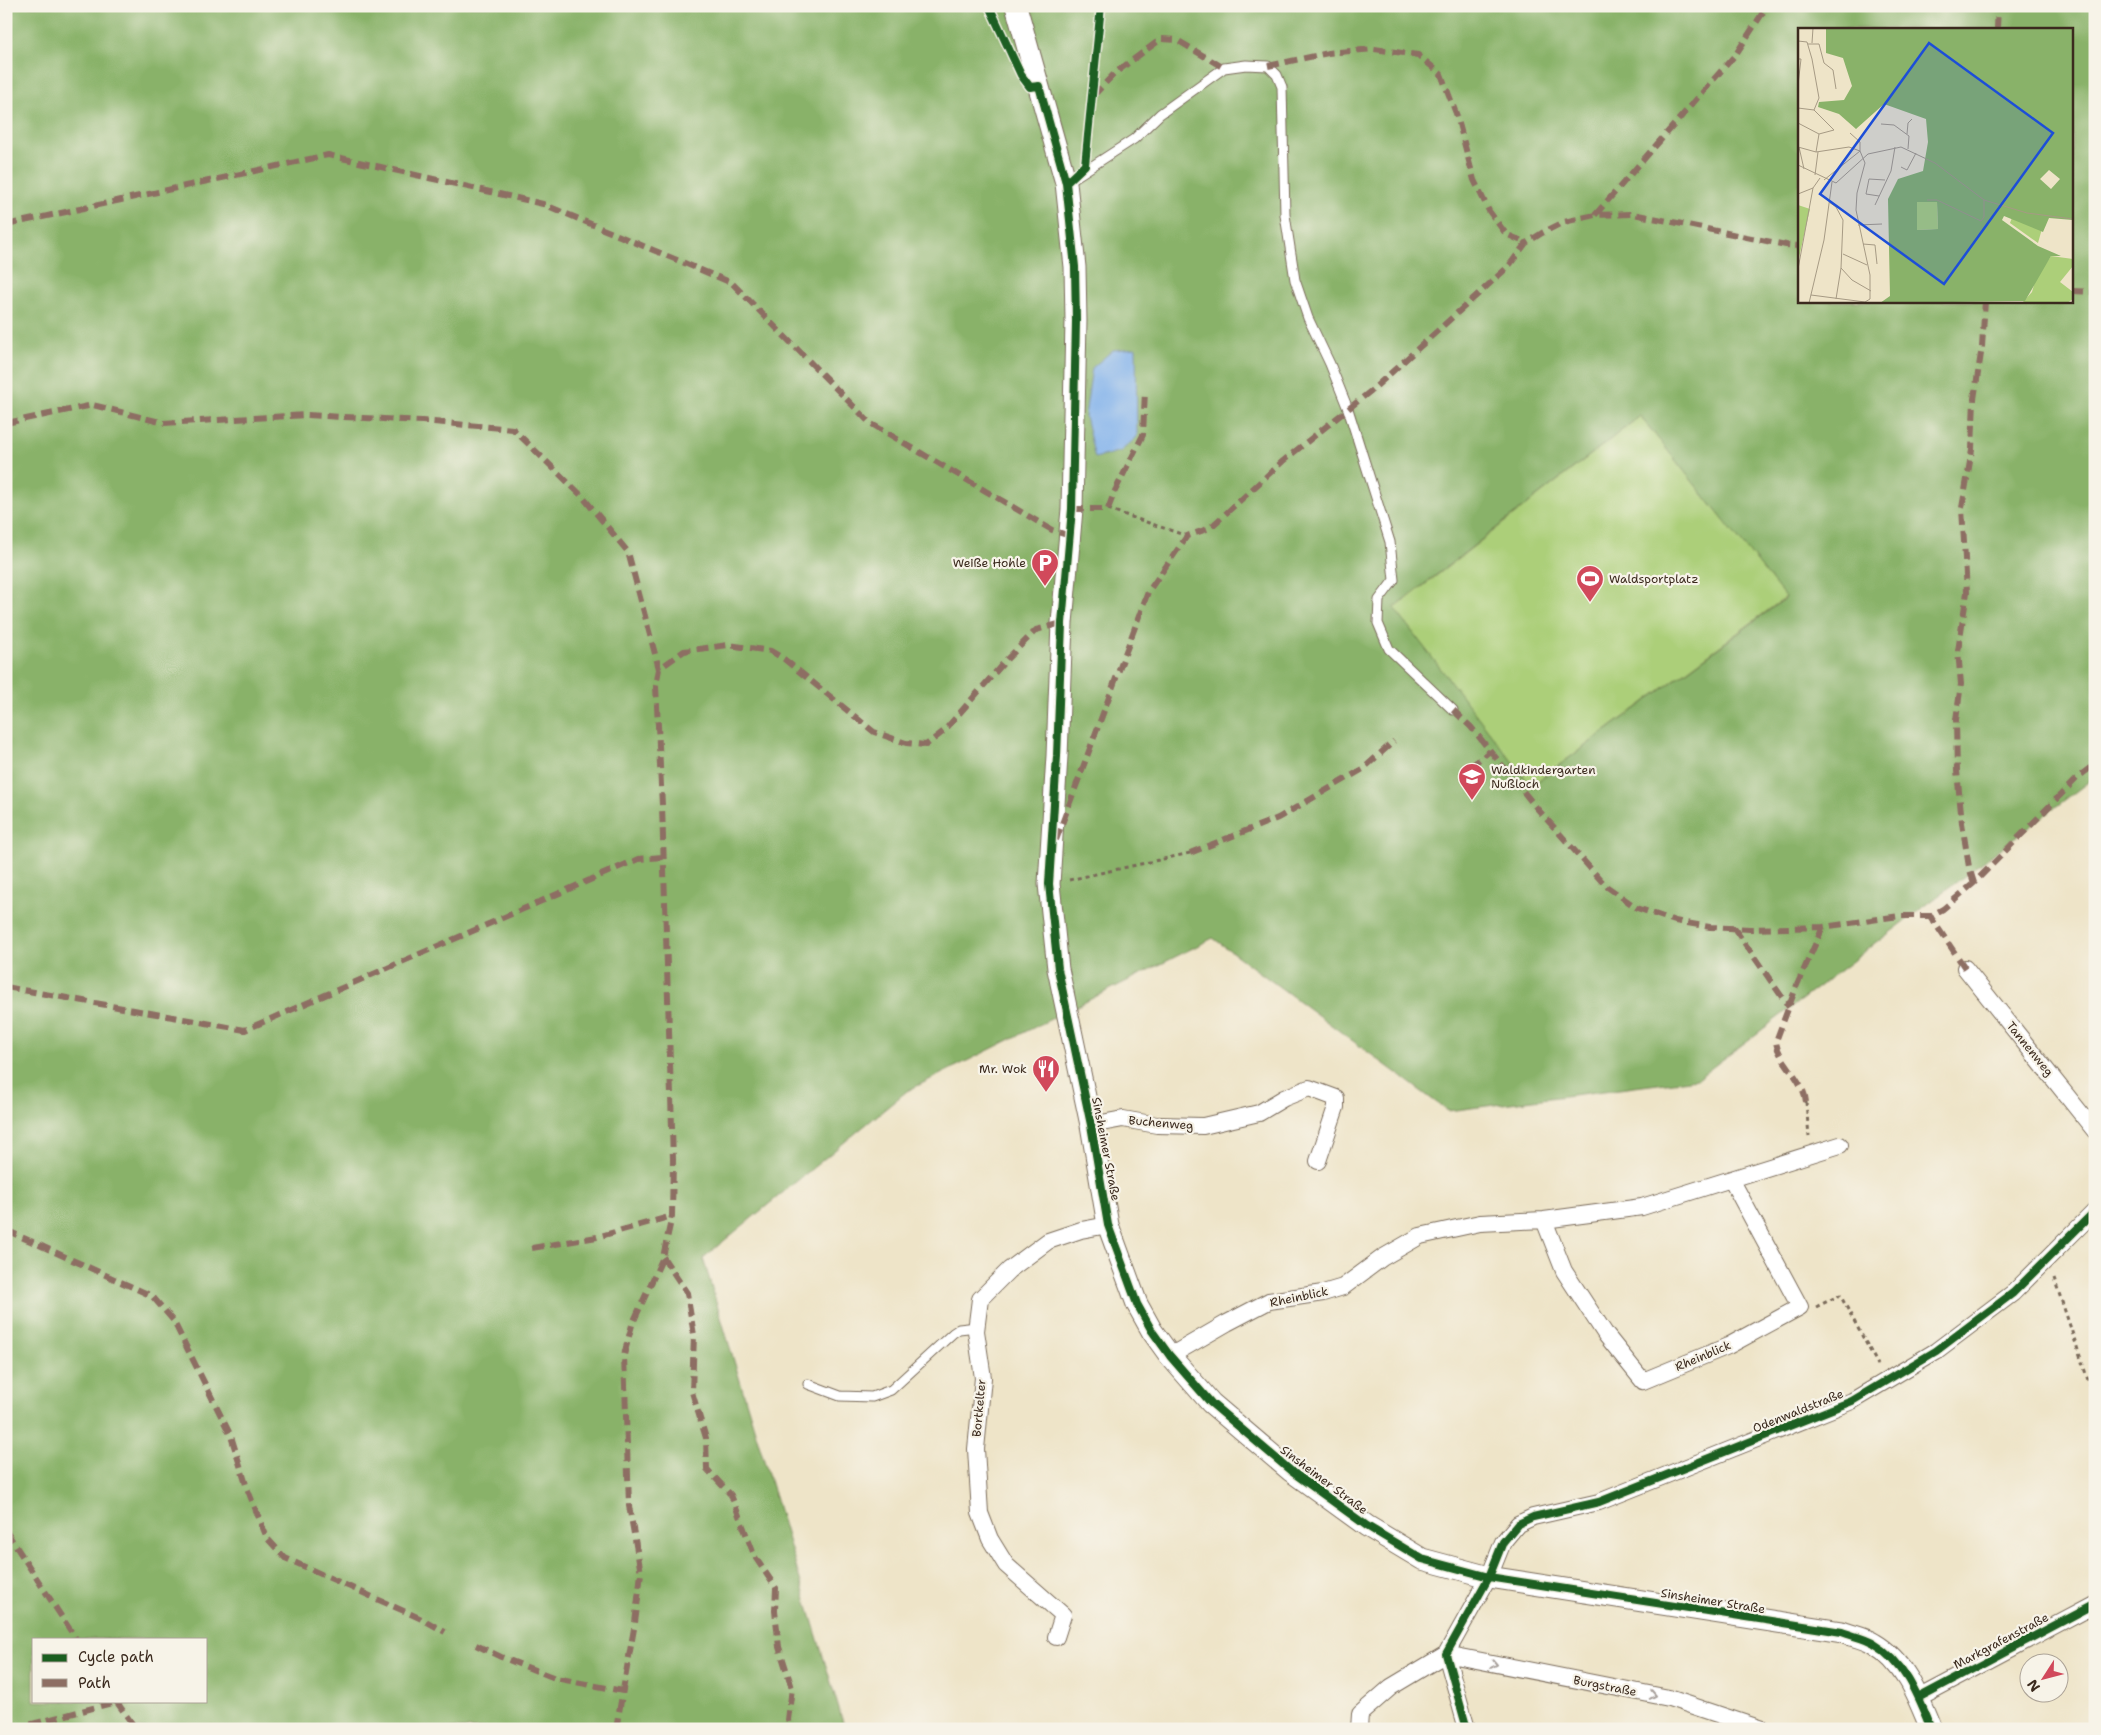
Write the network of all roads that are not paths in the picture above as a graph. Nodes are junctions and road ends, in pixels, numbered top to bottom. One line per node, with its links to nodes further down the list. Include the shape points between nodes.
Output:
1 (1016, 6): 2 (street, Sinsheimer Straße)
2 (1066, 182): 3 (lane, via 1134,139 1160,114 1224,68 1268,66 1277,75 1282,88 1285,215 1295,280 1348,409 1390,542 1394,580 1379,600 1378,623 1390,649); 5 (street, Sinsheimer Straße, via 1075,266 1072,489 1049,884 1058,969)
3 (1453, 710)
4 (1965, 968): 6 (street, Tannenweg)
5 (1091, 1125): 8 (street, Buchenweg, via 1123,1119 1157,1125 1202,1126 1259,1113 1309,1088 1336,1098); 12 (street, Sinsheimer Straße)
6 (2095, 1131)
7 (1840, 1145): 9 (street, Rheinblick)
8 (1318, 1161)
9 (1731, 1179): 11 (street, Rheinblick, via 1642,1207); 11 (street, Rheinblick, via 1800,1308 1728,1346 1643,1381 1606,1334 1564,1270)
10 (2095, 1211): 16 (street, Odenwaldstraße, via 2013,1293 1936,1352 1852,1401 1599,1502 1518,1524 1504,1542)
11 (1544, 1220): 14 (street, Rheinblick, via 1480,1223 1420,1236 1342,1287 1269,1301)
12 (1108, 1225): 13 (street, Bortkelter, via 1048,1241 1009,1270 980,1299); 14 (street, Sinsheimer Straße, via 1137,1304)
13 (977, 1327): 15 (lane, via 953,1333 892,1390 872,1397 840,1396); 18 (street, Bortkelter, via 983,1378 976,1449 980,1512 990,1539 1006,1565 1062,1615)
14 (1170, 1356): 16 (street, Sinsheimer Straße, via 1211,1403 1291,1471 1367,1526 1422,1559)
15 (808, 1384)
16 (1489, 1577): 19 (street, Odenwaldstraße); 20 (street, Sinsheimer Straße, via 1842,1632 1873,1643 1890,1655)
17 (2095, 1604): 20 (street, Markgrafenstraße)
18 (1056, 1637)
19 (1446, 1654): 21 (street, via 1391,1687 1360,1714); 22 (street); 23 (street, Burgstraße, one-way to 23, via 1669,1698)
20 (1918, 1698): 24 (street, Sinsheimer Straße)
21 (1359, 1729)
22 (1466, 1729)
23 (1762, 1729)
24 (1931, 1729)

